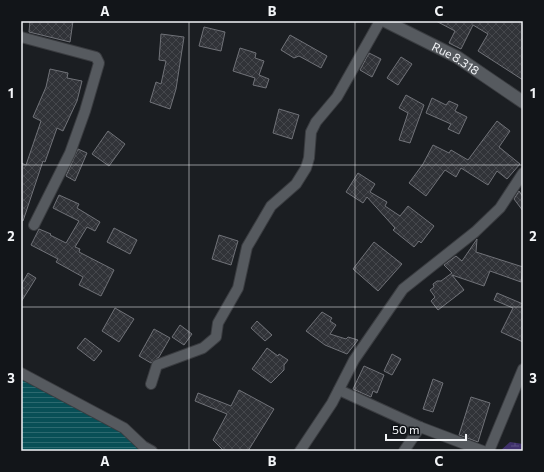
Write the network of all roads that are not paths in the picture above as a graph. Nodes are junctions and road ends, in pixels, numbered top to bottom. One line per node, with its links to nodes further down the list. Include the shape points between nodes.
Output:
1 (380, 21): 9 (street, via 337,97 316,122 311,132 306,168 296,184 271,206 247,247 238,288 218,323 216,337 202,348 157,365)
2 (385, 21): 4 (main road, Rue 8.318, via 457,58)
3 (21, 38): 6 (street, via 96,58 99,63 70,154)
4 (523, 102)
5 (523, 174): 10 (street, via 500,208 475,232 403,289 354,360)
6 (34, 225)
7 (523, 369): 16 (street)
8 (21, 373): 12 (street, via 124,428)
9 (151, 384)
10 (339, 390): 11 (street); 13 (street)
11 (420, 427): 14 (street); 15 (street)
12 (152, 451)
13 (300, 451)
14 (404, 451)
15 (483, 451)
16 (490, 451)

